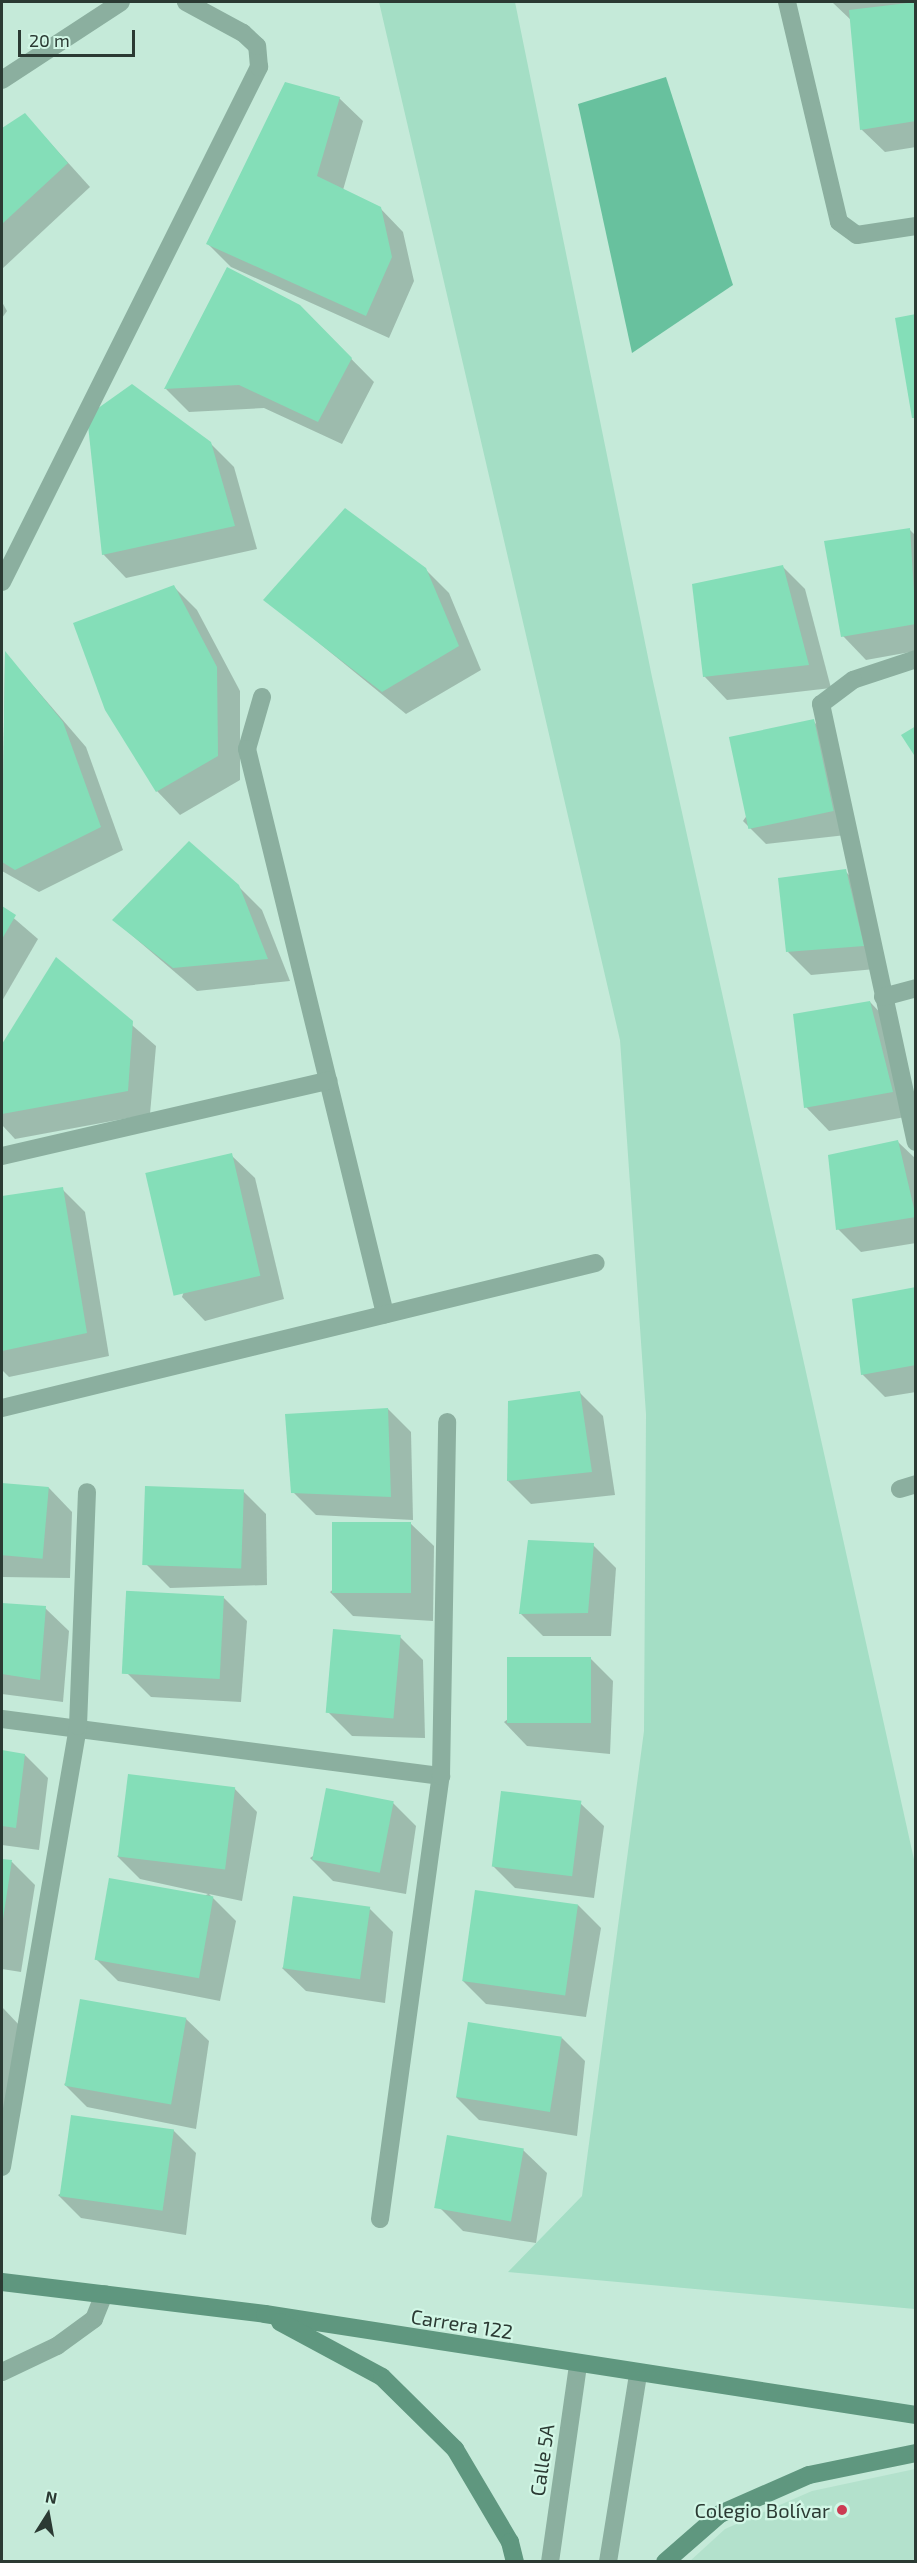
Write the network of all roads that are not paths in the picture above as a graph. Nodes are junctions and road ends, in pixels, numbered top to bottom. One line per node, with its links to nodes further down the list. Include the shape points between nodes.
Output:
1 (121, 2): 4 (street)
2 (186, 2): 6 (street, via 243,33 258,46 259,67)
3 (787, 2): 5 (street, via 839,222 857,235)
4 (2, 80)
5 (915, 226)
6 (2, 582)
7 (915, 659): 10 (street, via 853,680 821,704)
8 (262, 697): 11 (street, via 247,750)
9 (915, 988): 10 (street)
10 (883, 997): 12 (street)
11 (328, 1081): 13 (street); 15 (street)
12 (915, 1142)
13 (2, 1156)
14 (596, 1263): 15 (street)
15 (385, 1314): 16 (street)
16 (2, 1408)
17 (447, 1422): 21 (street)
18 (87, 1492): 20 (street)
19 (2, 1719): 20 (street)
20 (78, 1726): 21 (street); 22 (street)
21 (441, 1776): 23 (street)
22 (2, 2167)
23 (380, 2219)
24 (2, 2282): 25 (street, Carrera 122)
25 (104, 2294): 26 (street, Carrera 122); 28 (street, via 94,2319 57,2346)
26 (265, 2314): 27 (street, Carrera 122); 32 (street, via 381,2377 455,2449 510,2542)
27 (578, 2366): 29 (street, Carrera 122); 33 (street, Calle 5A)
28 (2, 2372)
29 (638, 2375): 30 (street, Carrera 122); 34 (street)
30 (915, 2415)
31 (915, 2453): 35 (street, via 789,2484 720,2514)
32 (514, 2562)
33 (550, 2562)
34 (608, 2562)
35 (665, 2562)

